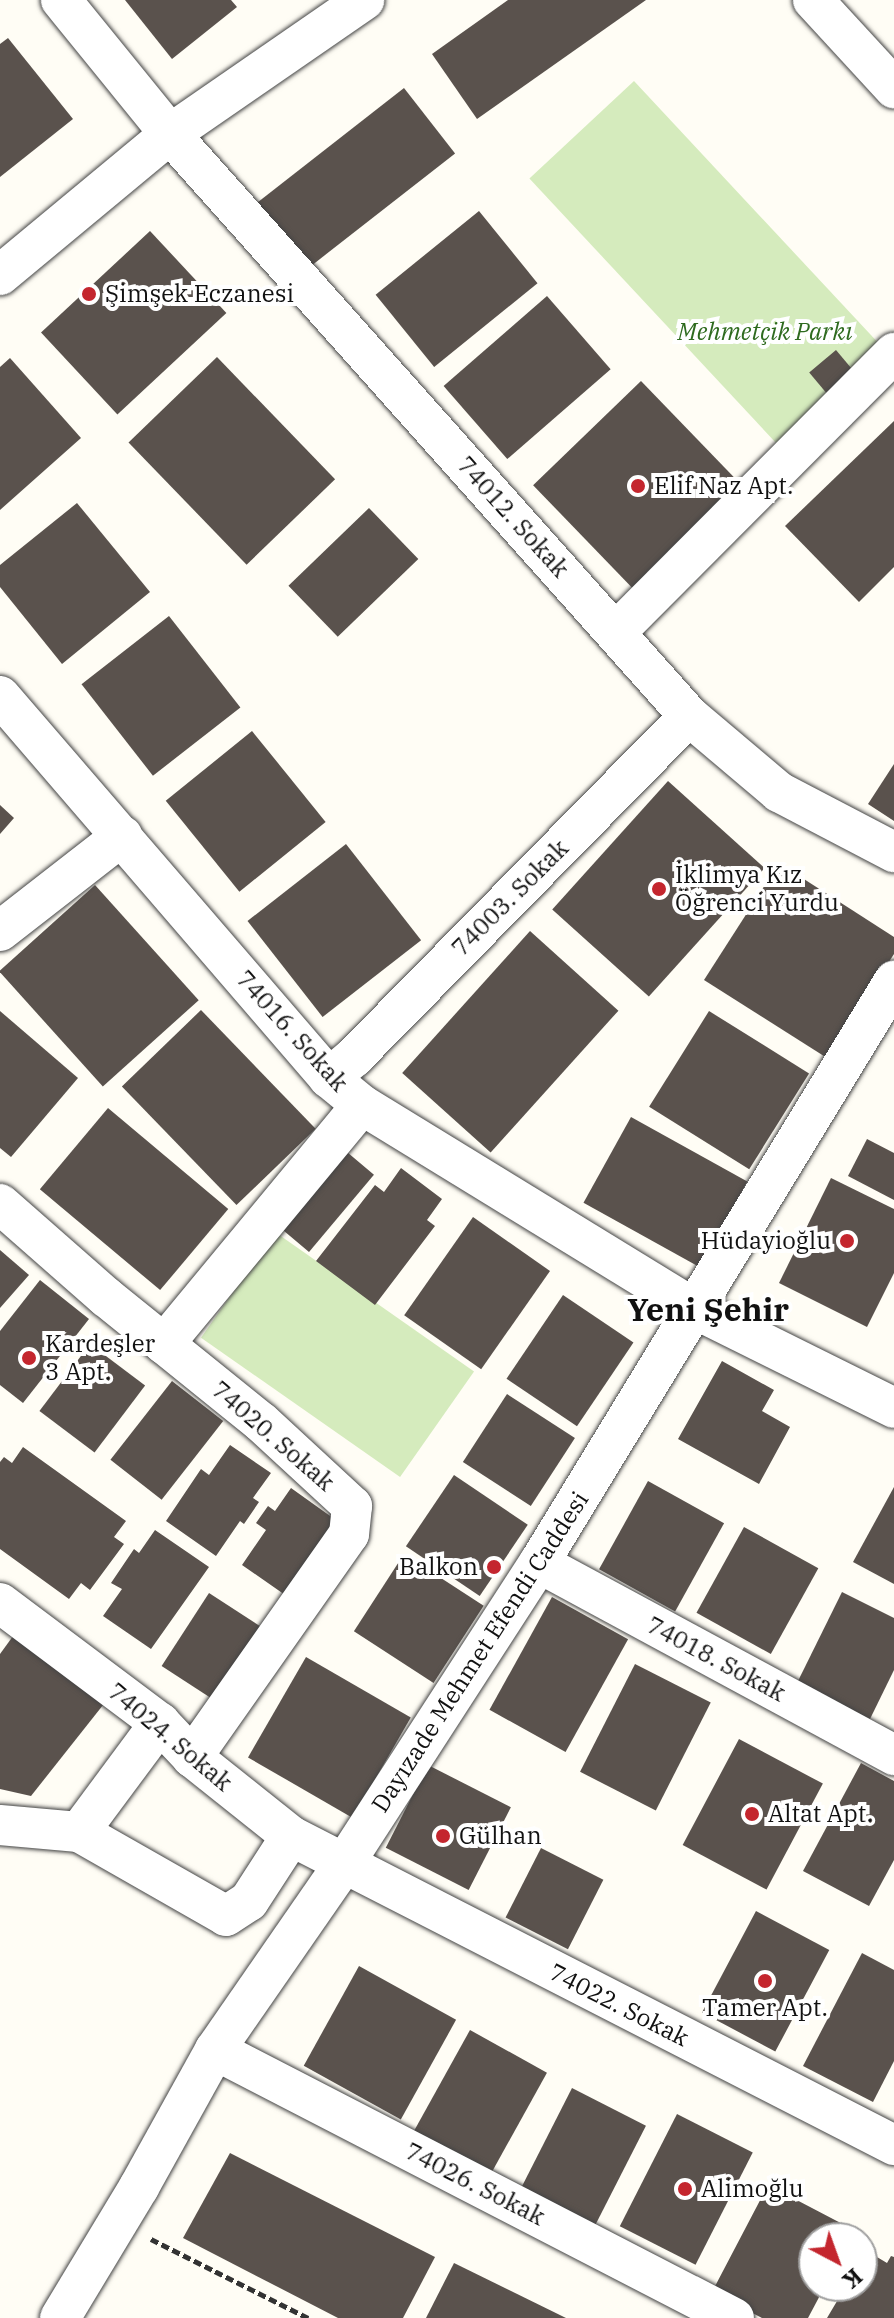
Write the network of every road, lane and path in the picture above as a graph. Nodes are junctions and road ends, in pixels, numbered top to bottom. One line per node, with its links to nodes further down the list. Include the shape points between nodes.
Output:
1 (61, 0): 5 (street, 74012. Sokak)
2 (364, 0): 5 (street)
3 (813, 0): 4 (street)
4 (894, 88)
5 (170, 134): 6 (street); 8 (street, 74012. Sokak)
6 (0, 275)
7 (894, 353): 8 (street)
8 (616, 632): 10 (street, 74012. Sokak)
9 (0, 696): 11 (street, 74016. Sokak)
10 (689, 716): 12 (street, 74012. Sokak, via 779,792); 15 (street, 74003. Sokak)
11 (122, 836): 13 (street); 15 (street, 74016. Sokak)
12 (894, 852)
13 (0, 931)
14 (894, 981): 18 (street, Dayızade Mehmet Efendi Caddesi)
15 (329, 1078): 16 (street, 74016. Sokak)
16 (362, 1105): 18 (street, 74016. Sokak); 19 (street)
17 (0, 1204): 19 (street, 74020. Sokak)
18 (695, 1309): 20 (street, 74016. Sokak); 21 (street, Dayızade Mehmet Efendi Caddesi)
19 (164, 1344): 25 (street, 74020. Sokak, via 261,1422 352,1506 349,1534)
20 (894, 1408)
21 (539, 1563): 24 (street, 74018. Sokak); 29 (street, Dayızade Mehmet Efendi Caddesi)
22 (0, 1603): 23 (street, 74024. Sokak)
23 (160, 1723): 25 (street, 74024. Sokak); 27 (street)
24 (894, 1755)
25 (192, 1757): 28 (street, 74024. Sokak)
26 (0, 1825): 27 (street)
27 (79, 1832): 28 (street, via 226,1916 249,1901)
28 (291, 1836): 29 (street, 74024. Sokak)
29 (344, 1864): 30 (street, Dayızade Mehmet Efendi Caddesi); 31 (street, 74022. Sokak)
30 (215, 2050): 32 (street, Dayızade Mehmet Efendi Caddesi); 35 (street, 74026. Sokak)
31 (894, 2145)
32 (118, 2222): 33 (street, Dayızade Mehmet Efendi Caddesi); 34 (path)
33 (60, 2318)
34 (308, 2318)
35 (734, 2318)

